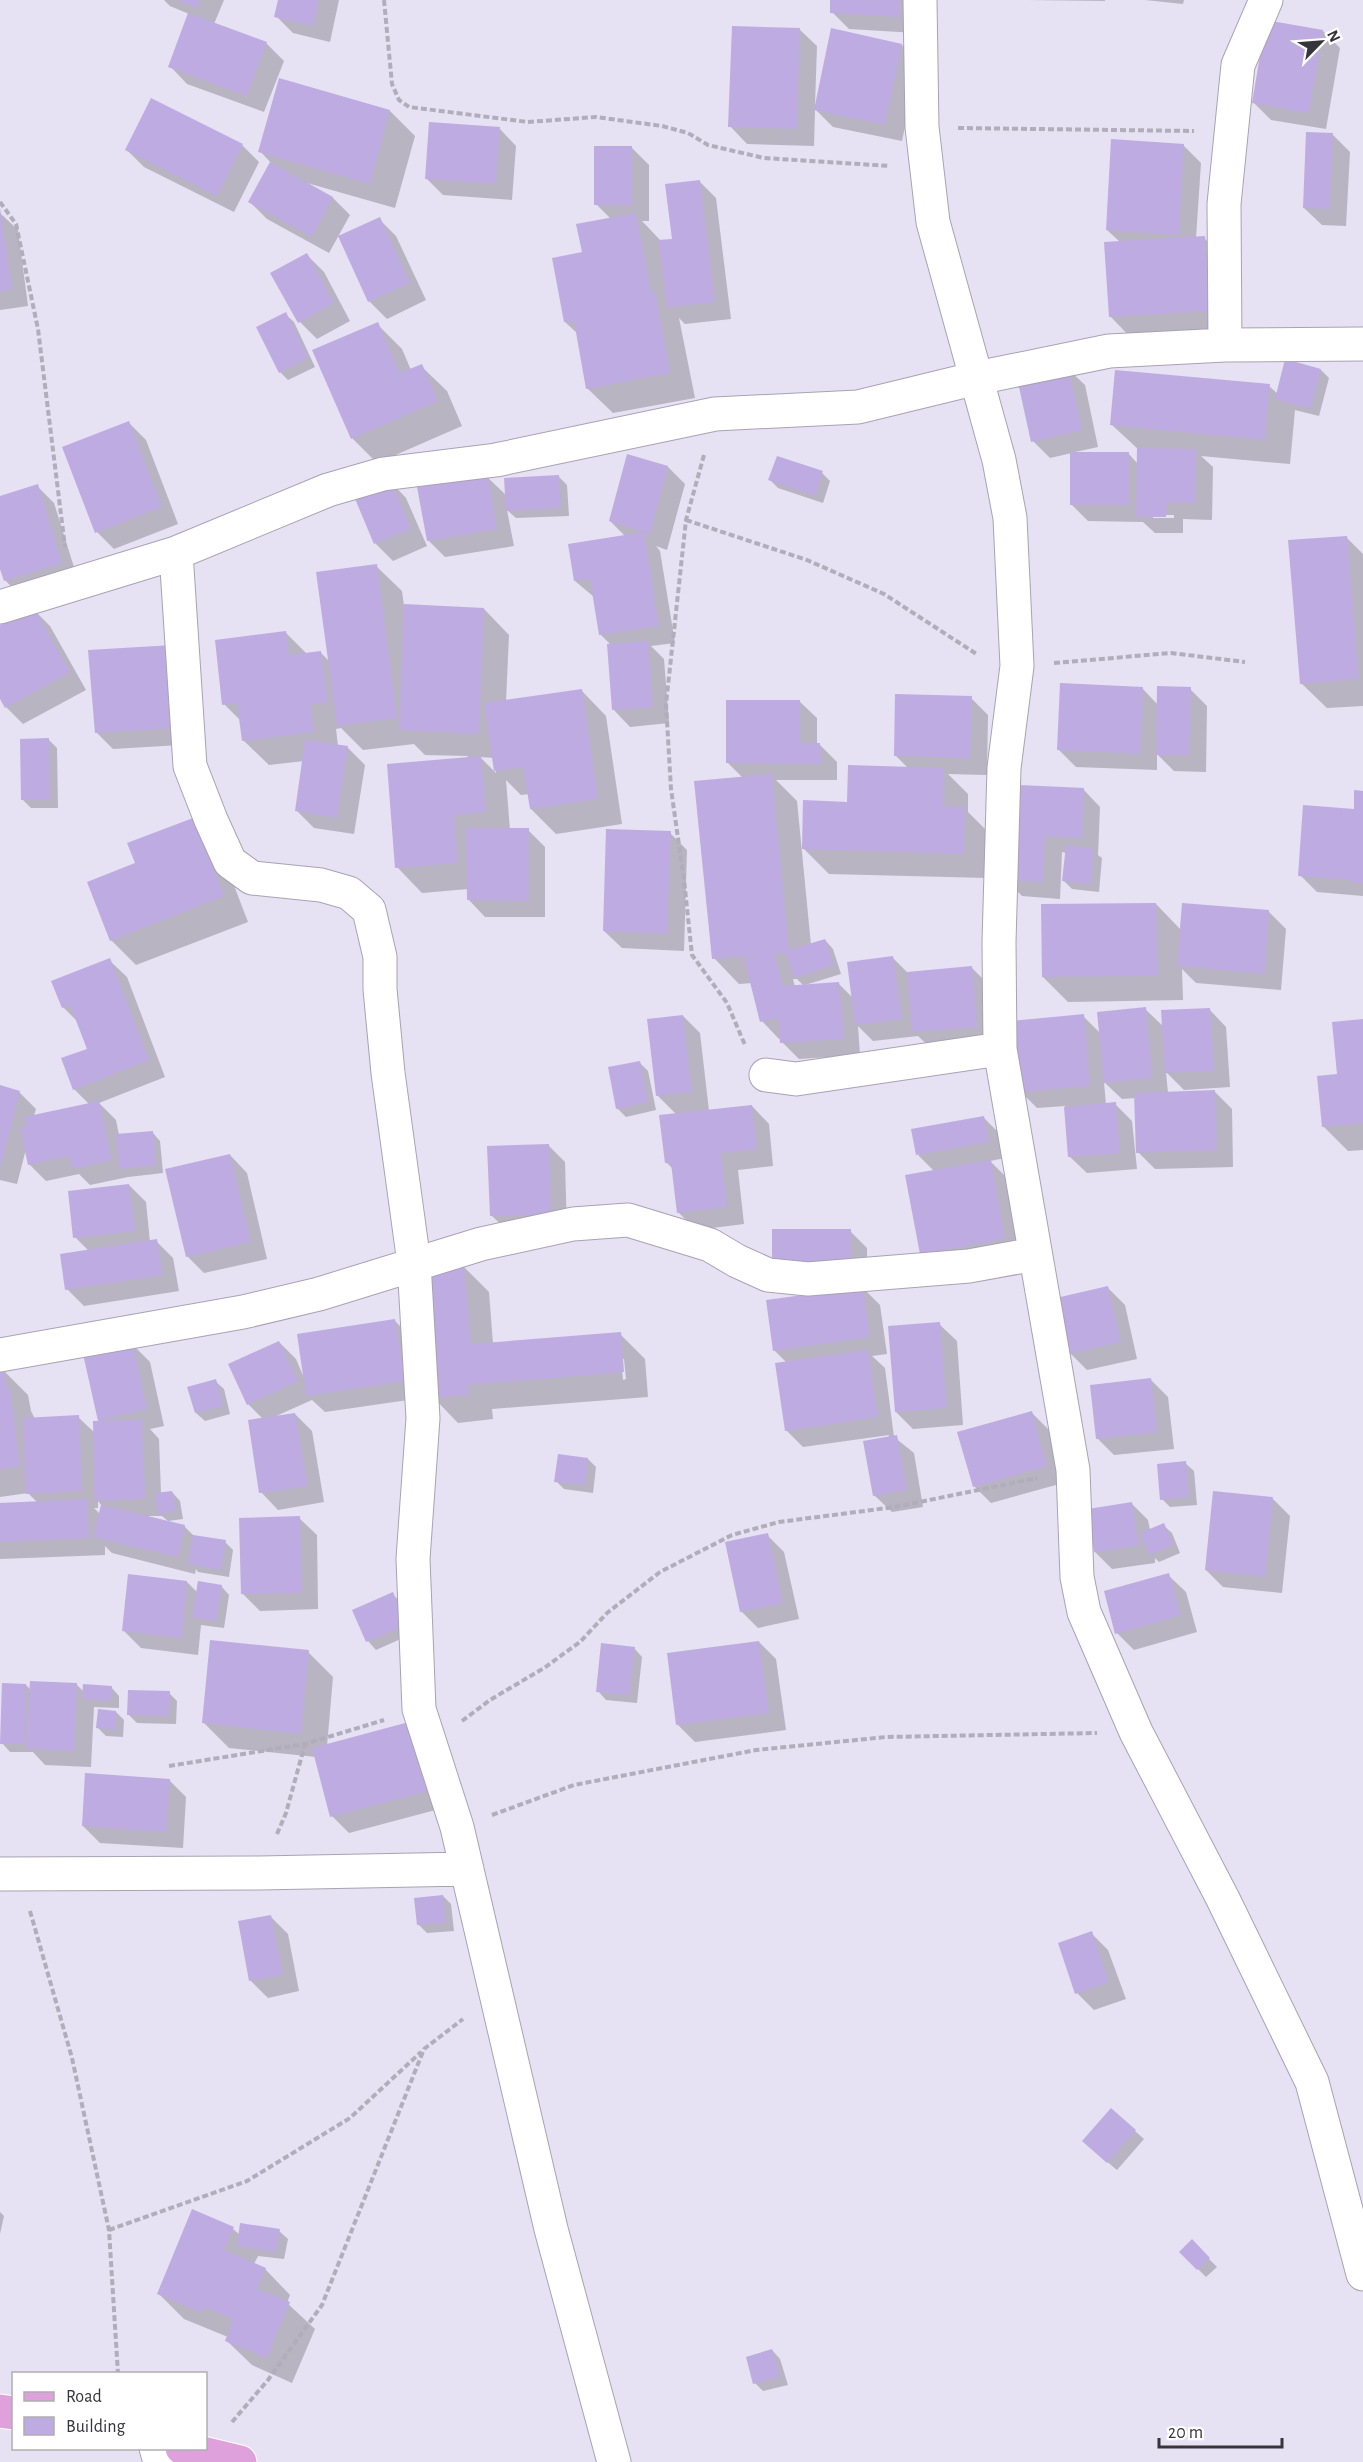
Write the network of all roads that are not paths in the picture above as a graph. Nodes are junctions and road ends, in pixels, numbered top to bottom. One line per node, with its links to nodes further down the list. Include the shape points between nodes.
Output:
1 (920, 0): 5 (street, via 922,127 933,222)
2 (1266, 0): 4 (street, via 1238,65 1224,204)
3 (1363, 344): 4 (street)
4 (1225, 345): 5 (street, via 1109,351)
5 (977, 378): 6 (street, via 858,407 715,414 496,460 383,474 328,490); 8 (street, via 1010,518 1016,673 1004,768)
6 (176, 553): 7 (street); 11 (street, via 190,766 230,862 252,879 321,885 349,893 369,910 380,957 388,1073)
7 (0, 607)
8 (1000, 1048): 9 (street, via 796,1079); 10 (street)
9 (766, 1075)
10 (1035, 1254): 11 (street, via 969,1266 808,1279 768,1275 710,1245 628,1220 573,1224); 15 (street, via 1073,1470 1077,1577 1084,1612 1136,1732 1312,2082)
11 (414, 1263): 12 (street, via 243,1312); 13 (street, via 423,1418 413,1559 419,1709)
12 (0, 1355)
13 (467, 1869): 14 (street); 18 (street, via 552,2229)
14 (9, 1874)
15 (1363, 2274)
16 (193, 2451): 17 (main road)
17 (240, 2462)
18 (614, 2462)

